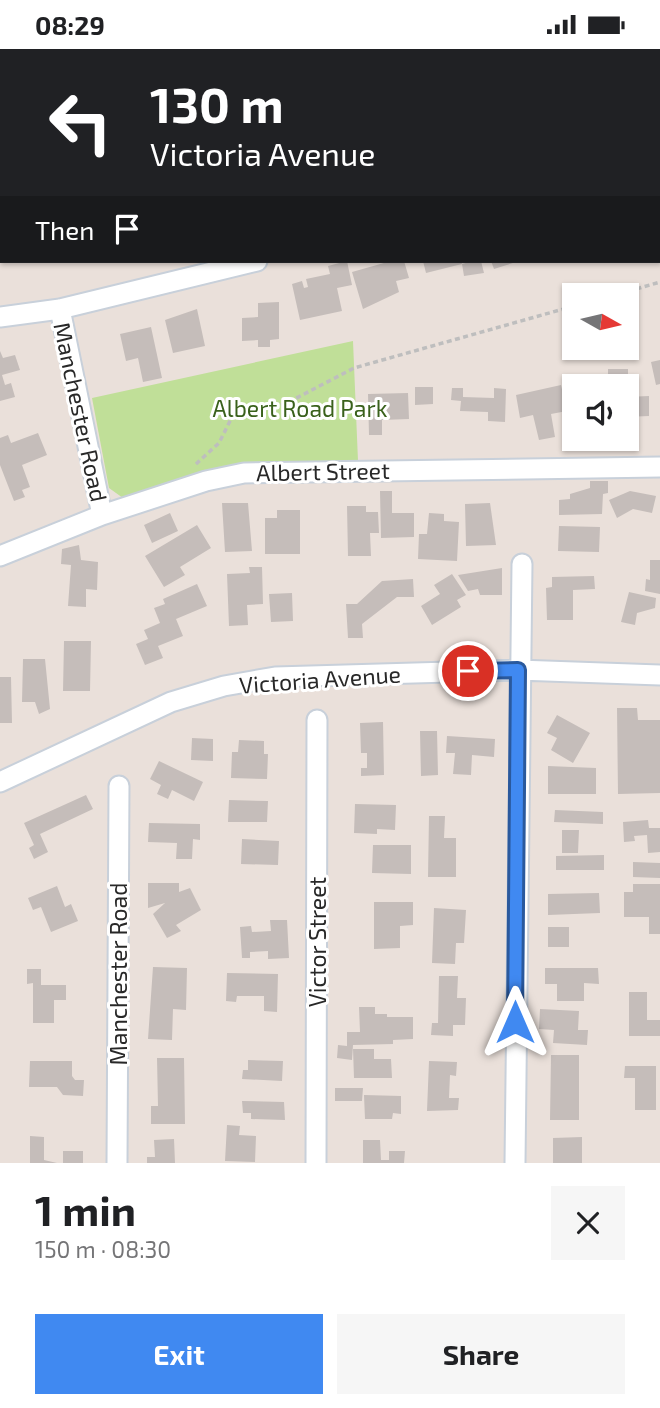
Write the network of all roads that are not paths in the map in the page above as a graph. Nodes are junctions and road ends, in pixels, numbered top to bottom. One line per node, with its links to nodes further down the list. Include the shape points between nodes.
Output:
1 (249, 263): 2 (street)
2 (60, 309): 3 (street); 5 (street, Manchester Road)
3 (0, 317)
4 (660, 467): 5 (street, Albert Street, via 244,473)
5 (102, 515): 6 (street, Albert Street)
6 (0, 556)
7 (522, 564): 8 (street)
8 (518, 670): 9 (street, Victoria Avenue); 11 (street, Victoria Avenue, via 275,677 224,686 171,702); 15 (street)
9 (660, 675)
10 (317, 720): 14 (street, Victor Street)
11 (0, 782)
12 (119, 786): 13 (street, Manchester Road)
13 (117, 1163)
14 (316, 1163)
15 (515, 1163)

